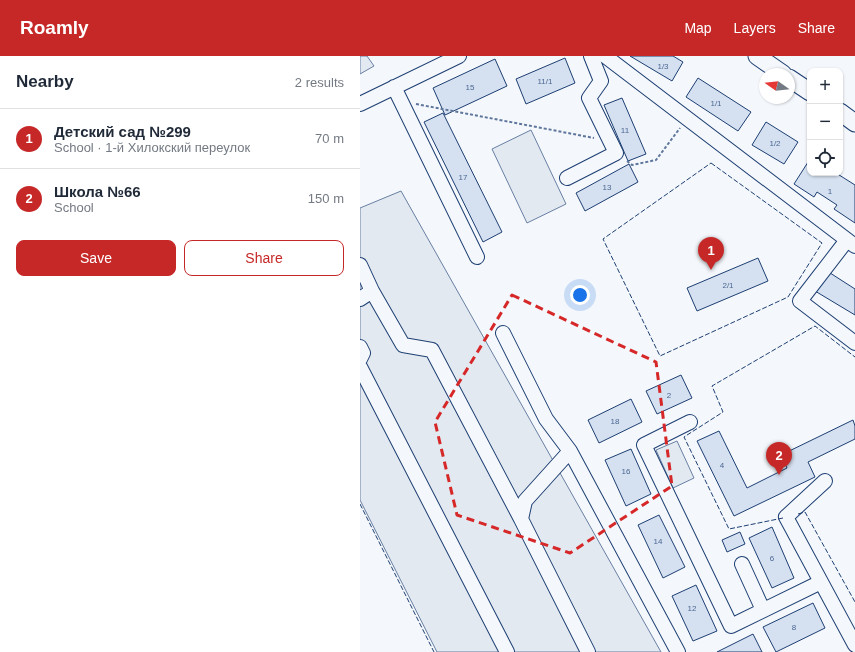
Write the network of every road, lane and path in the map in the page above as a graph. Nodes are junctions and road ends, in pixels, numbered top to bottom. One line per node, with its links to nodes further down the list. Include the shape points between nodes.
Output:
1 (459, 56): 7 (street)
2 (592, 56): 14 (street, via 601,80 589,98)
3 (605, 56): 12 (street)
4 (757, 56): 5 (main road)
5 (774, 68)
6 (795, 82): 8 (main road)
7 (394, 87): 9 (street); 10 (street)
8 (807, 90)
9 (401, 101): 14 (path); 17 (street)
10 (360, 104)
11 (843, 114): 13 (main road)
12 (687, 119): 14 (path, via 656,160 632,165); 16 (street)
13 (855, 123)
14 (613, 147): 15 (street)
15 (566, 178)
16 (851, 243): 22 (street, via 800,301)
17 (476, 257)
18 (360, 265): 19 (street)
19 (372, 291): 20 (street); 29 (street, via 403,345 432,350)
20 (360, 299)
21 (503, 333): 27 (street, via 546,419)
22 (855, 343)
23 (360, 347): 24 (street, via 363,353)
24 (360, 359)
25 (360, 367): 34 (street)
26 (690, 422): 32 (street, via 644,445 732,626)
27 (570, 451): 29 (street, via 525,501); 36 (street)
28 (826, 481): 31 (street, via 786,517)
29 (521, 519): 35 (street)
30 (742, 564): 32 (street)
31 (821, 582): 32 (street); 33 (street)
32 (763, 610)
33 (855, 645)
34 (507, 652)
35 (588, 652)
36 (678, 652)

